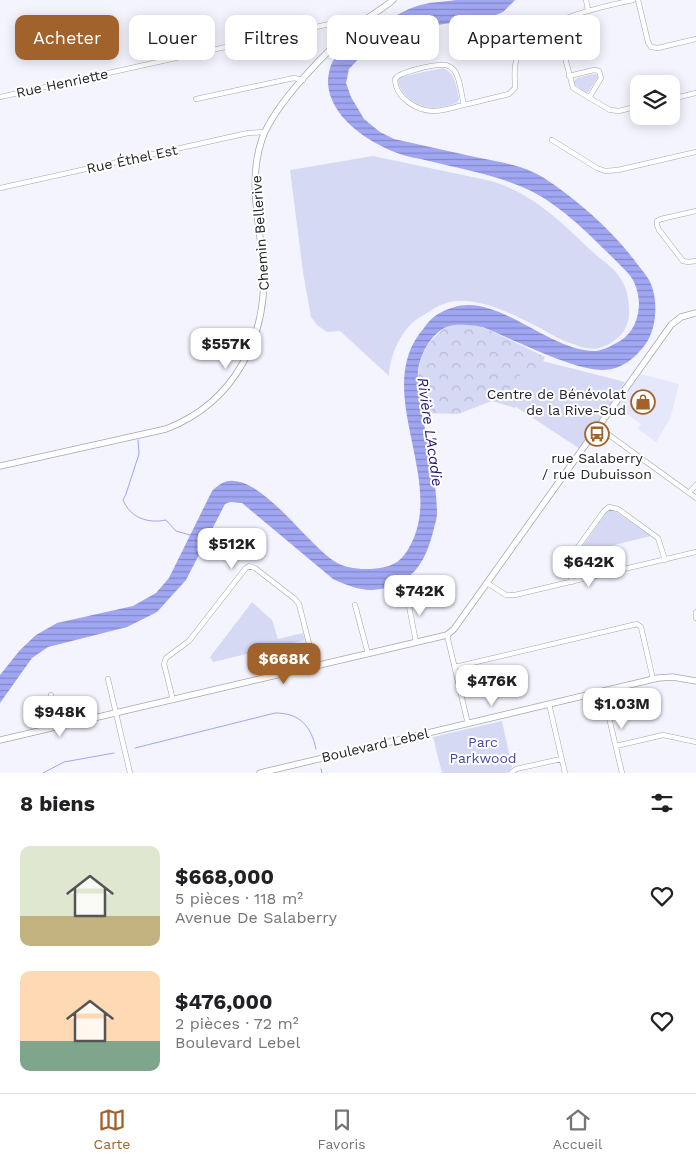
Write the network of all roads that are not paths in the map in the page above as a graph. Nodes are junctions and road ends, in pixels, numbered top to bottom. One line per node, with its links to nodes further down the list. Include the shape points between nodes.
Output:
1 (392, 0): 6 (street, Chemin Bellerive)
2 (586, 0): 5 (street)
3 (633, 0): 5 (street)
4 (638, 0): 9 (street, via 651,47)
5 (588, 10): 7 (street)
6 (371, 15)
7 (577, 15)
8 (327, 25): 16 (street, Rue Henriette)
9 (696, 39)
10 (327, 53): 14 (street, Chemin Bellerive)
11 (517, 60): 20 (street, via 515,86 510,94)
12 (565, 60): 13 (street)
13 (569, 76): 18 (street, via 573,88); 18 (street, via 599,70 601,78)
14 (304, 80): 19 (street, via 294,78); 22 (street, Chemin Bellerive, via 279,109)
15 (696, 93): 17 (street)
16 (0, 96)
17 (680, 97)
18 (588, 98): 21 (street, via 612,111)
19 (196, 99)
20 (464, 105): 20 (street, via 436,111 421,108 399,94 395,79 400,74 447,66 456,75)
21 (630, 108)
22 (265, 132): 25 (street, Rue Éthel Est, via 248,133); 30 (street, Chemin Bellerive, via 254,185 264,275 263,307 253,343 232,379 200,410 166,429)
23 (552, 140): 24 (street, via 605,171)
24 (696, 152)
25 (0, 188)
26 (696, 211): 27 (street, via 659,219 657,224 683,261)
27 (696, 261)
28 (696, 313): 29 (street, via 681,317 671,325)
29 (598, 428): 32 (street); 37 (street)
30 (0, 466)
31 (696, 485): 32 (street)
32 (690, 493): 33 (street)
33 (696, 498)
34 (696, 552): 35 (street)
35 (665, 560): 36 (street); 36 (street, via 658,538 618,508 609,507 570,558)
36 (572, 582): 37 (street, via 513,596)
37 (487, 583): 42 (street)
38 (407, 596): 43 (street)
39 (356, 605): 44 (street)
40 (696, 612): 41 (street)
41 (696, 618)
42 (447, 635): 43 (street); 46 (street)
43 (416, 642): 44 (street)
44 (368, 654): 45 (street)
45 (315, 667): 52 (street); 52 (street, via 298,602 256,568 249,566 190,641 166,658 164,666)
46 (455, 667): 48 (street, via 636,624 640,627); 55 (street)
47 (108, 679): 54 (street)
48 (653, 679): 49 (street, Boulevard Lebel, via 673,677); 50 (street, Boulevard Lebel)
49 (696, 681)
50 (603, 692): 53 (street, Boulevard Lebel); 59 (street)
51 (51, 695): 56 (street)
52 (172, 700): 54 (street)
53 (549, 704): 55 (street, Boulevard Lebel); 60 (street)
54 (116, 713): 56 (street); 61 (street)
55 (468, 724): 62 (street, Boulevard Lebel)
56 (59, 727): 57 (street)
57 (0, 740)
58 (696, 742): 59 (street, via 663,735)
59 (616, 746): 65 (street)
60 (561, 759): 63 (street, via 516,769); 64 (street)
61 (130, 773)
62 (260, 773)
63 (511, 773)
64 (565, 773)
65 (622, 773)

